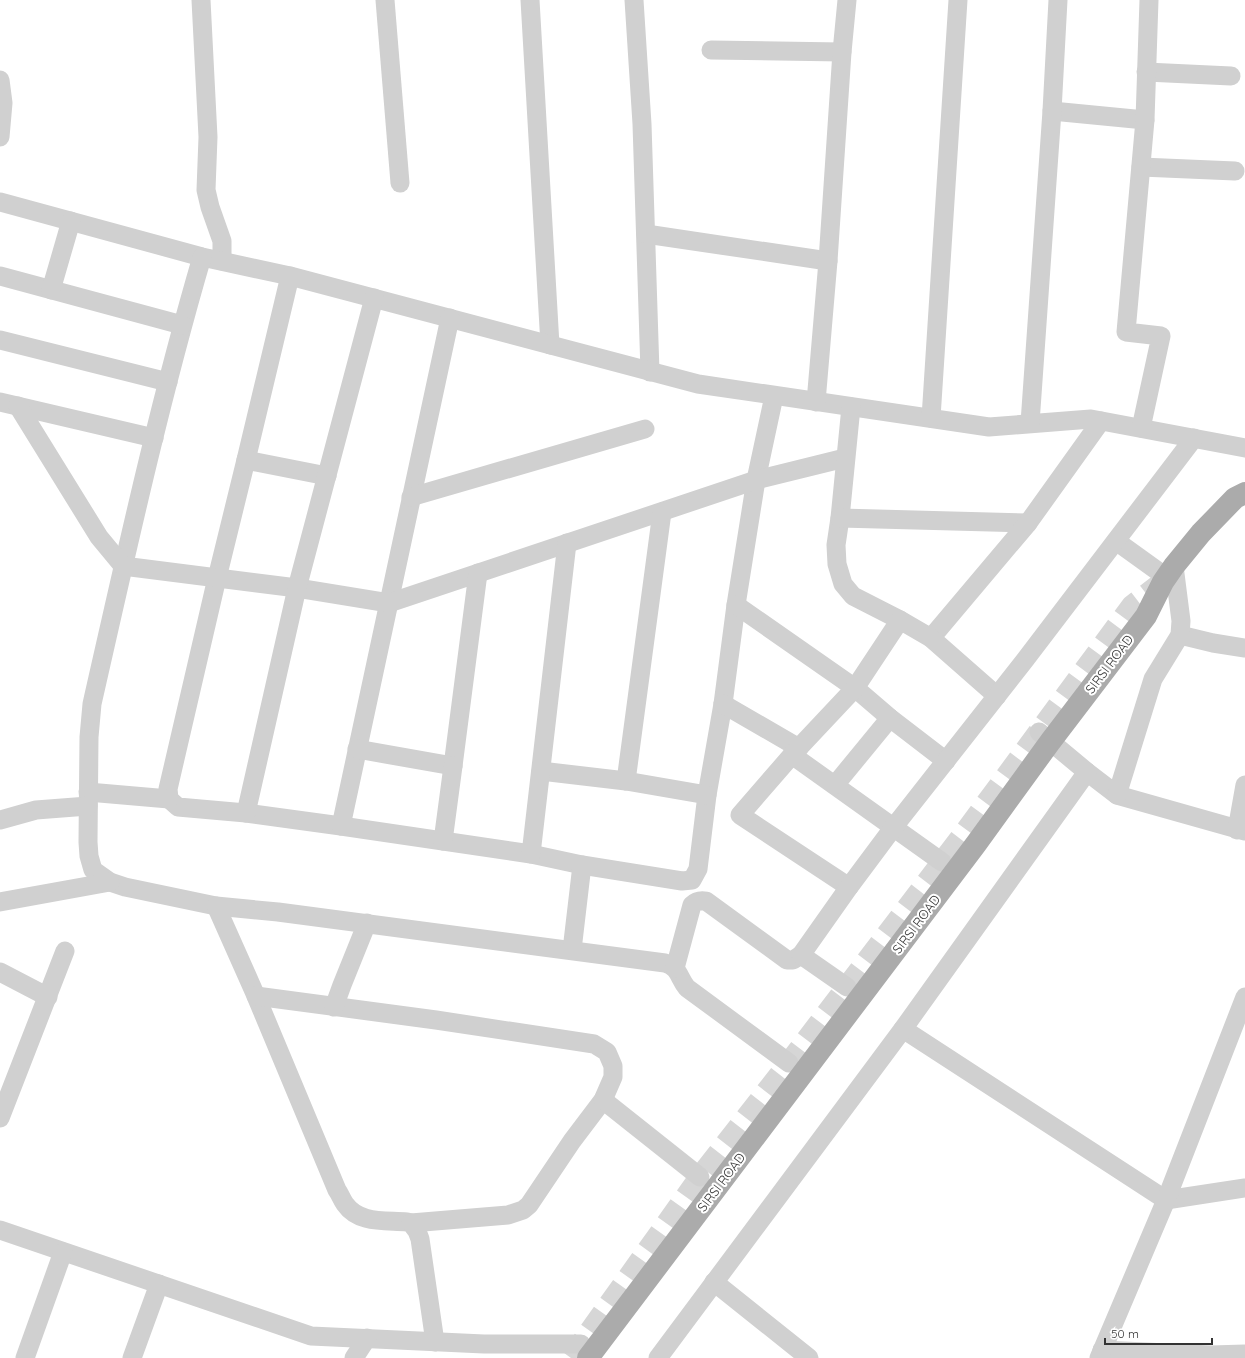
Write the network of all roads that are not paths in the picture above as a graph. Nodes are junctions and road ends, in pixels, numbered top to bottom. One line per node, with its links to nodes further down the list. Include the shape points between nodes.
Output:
1 (201, 0): 24 (street, via 208,137 206,190 222,241)
2 (385, 0): 19 (street)
3 (530, 0): 33 (street)
4 (634, 0): 22 (street)
5 (847, 0): 10 (street)
6 (958, 0): 40 (street)
7 (1058, 0): 14 (street)
8 (1149, 0): 11 (street)
9 (711, 50): 10 (street)
10 (842, 52): 25 (street)
11 (1146, 72): 12 (street); 15 (street)
12 (1231, 76)
13 (0, 80): 16 (street, via 3,103)
14 (1052, 111): 15 (street); 42 (street)
15 (1145, 120): 17 (street)
16 (0, 137)
17 (1141, 167): 18 (street); 43 (street, via 1126,332 1161,336)
18 (1236, 171)
19 (400, 183)
20 (0, 202): 21 (street)
21 (71, 221): 23 (street); 28 (street)
22 (646, 234): 25 (street); 34 (street)
23 (202, 257): 24 (street); 31 (street)
24 (222, 261): 27 (street)
25 (828, 261): 37 (street)
26 (0, 276): 28 (street)
27 (290, 276): 29 (street); 49 (street)
28 (51, 290): 31 (street)
29 (374, 298): 30 (street); 50 (street)
30 (450, 318): 33 (street); 53 (street)
31 (182, 326): 35 (street)
32 (0, 340): 35 (street)
33 (550, 345): 34 (street)
34 (650, 372): 36 (street, via 698,384)
35 (168, 382): 45 (street)
36 (774, 396): 37 (street); 51 (street)
37 (816, 402): 39 (street)
38 (9, 404): 45 (street); 59 (street, via 98,537)
39 (851, 407): 40 (street); 48 (street)
40 (931, 418): 42 (street, via 989,427)
41 (1101, 420): 42 (street); 43 (street); 56 (street)
42 (1030, 423)
43 (1141, 428): 46 (street)
44 (645, 429): 53 (street)
45 (154, 438): 59 (street)
46 (1194, 438): 47 (street); 57 (street)
47 (1245, 448)
48 (845, 458): 51 (street); 55 (street)
49 (246, 460): 50 (street); 62 (street)
50 (327, 476): 63 (street)
51 (756, 480): 54 (street); 65 (street)
52 (1245, 493): 61 (main road, SIRSI ROAD, via 1235,498 1201,533)
53 (411, 498): 64 (street)
54 (662, 512): 58 (street); 81 (street)
55 (840, 518): 56 (street); 66 (street, via 836,546 837,564 843,584 853,596)
56 (1028, 523): 68 (street)
57 (1116, 541): 61 (street); 71 (street)
58 (567, 543): 60 (street); 79 (street)
59 (123, 566): 62 (street); 86 (street, via 92,704)
60 (478, 573): 64 (street); 78 (street)
61 (1168, 575): 67 (street, via 1181,621); 74 (main road, SIRSI ROAD, via 1146,616)
62 (217, 578): 63 (street); 87 (street, via 168,789)
63 (297, 588): 64 (street); 88 (street)
64 (389, 603): 75 (street)
65 (736, 605): 70 (street); 72 (street)
66 (900, 620): 68 (street); 70 (street)
67 (1180, 635): 69 (street); 85 (street, via 1153,679)
68 (930, 638): 71 (street)
69 (1245, 648)
70 (856, 688): 73 (street); 76 (street)
71 (997, 696): 77 (street)
72 (723, 704): 76 (street); 84 (street)
73 (890, 718): 77 (street); 83 (street)
74 (1044, 737): 80 (street); 127 (main road, SIRSI ROAD, via 976,844)
75 (357, 749): 78 (street); 90 (street)
76 (796, 751): 83 (street); 98 (street, via 740,815)
77 (946, 761): 91 (street)
78 (453, 766): 93 (street)
79 (541, 771): 81 (street); 94 (street)
80 (1087, 772): 85 (street); 112 (street)
81 (626, 781): 84 (street)
82 (1245, 785): 92 (street)
83 (835, 786): 91 (street)
84 (707, 795): 96 (street, via 698,869 692,880 682,881)
85 (1116, 795): 92 (street)
86 (88, 799): 87 (street); 89 (street); 97 (street, via 89,856 94,870)
87 (169, 799): 88 (street, via 178,807)
88 (246, 813): 90 (street)
89 (0, 820)
90 (341, 826): 93 (street)
91 (893, 828): 95 (street); 98 (street)
92 (1241, 831)
93 (443, 841): 94 (street)
94 (531, 854): 96 (street)
95 (942, 862)
96 (582, 865): 102 (street)
97 (110, 882): 99 (street); 100 (street)
98 (849, 887): 104 (street)
99 (0, 902)
100 (216, 906): 101 (street); 108 (street)
101 (367, 923): 102 (street); 111 (street)
102 (572, 950): 105 (street, via 665,963)
103 (65, 951): 109 (street)
104 (801, 955): 105 (street, via 793,960 787,960 706,901 700,900 692,905); 107 (street)
105 (675, 968): 113 (street, via 688,988)
106 (0, 972): 109 (street)
107 (847, 987)
108 (256, 996): 111 (street); 119 (street, via 345,1204 355,1214 369,1219)
109 (48, 997): 115 (street)
110 (1245, 997): 118 (street)
111 (334, 1007): 114 (street, via 594,1044 607,1052 613,1066 613,1077)
112 (903, 1029): 118 (street); 122 (street)
113 (789, 1063)
114 (603, 1100): 116 (street); 119 (street, via 523,1210 508,1215)
115 (0, 1118)
116 (700, 1176)
117 (1245, 1188): 118 (street)
118 (1166, 1200): 128 (street)
119 (411, 1223): 125 (street, via 420,1239)
120 (0, 1230): 121 (street)
121 (63, 1252): 123 (street); 130 (street)
122 (714, 1282): 133 (street); 134 (street)
123 (159, 1284): 124 (street, via 311,1336); 131 (street)
124 (367, 1338): 125 (street); 132 (street)
125 (435, 1342): 126 (street)
126 (478, 1351): 127 (street)
127 (584, 1351)
128 (1101, 1354): 129 (street)
129 (1245, 1354)
130 (25, 1358)
131 (132, 1358)
132 (354, 1358)
133 (658, 1358)
134 (809, 1358)

